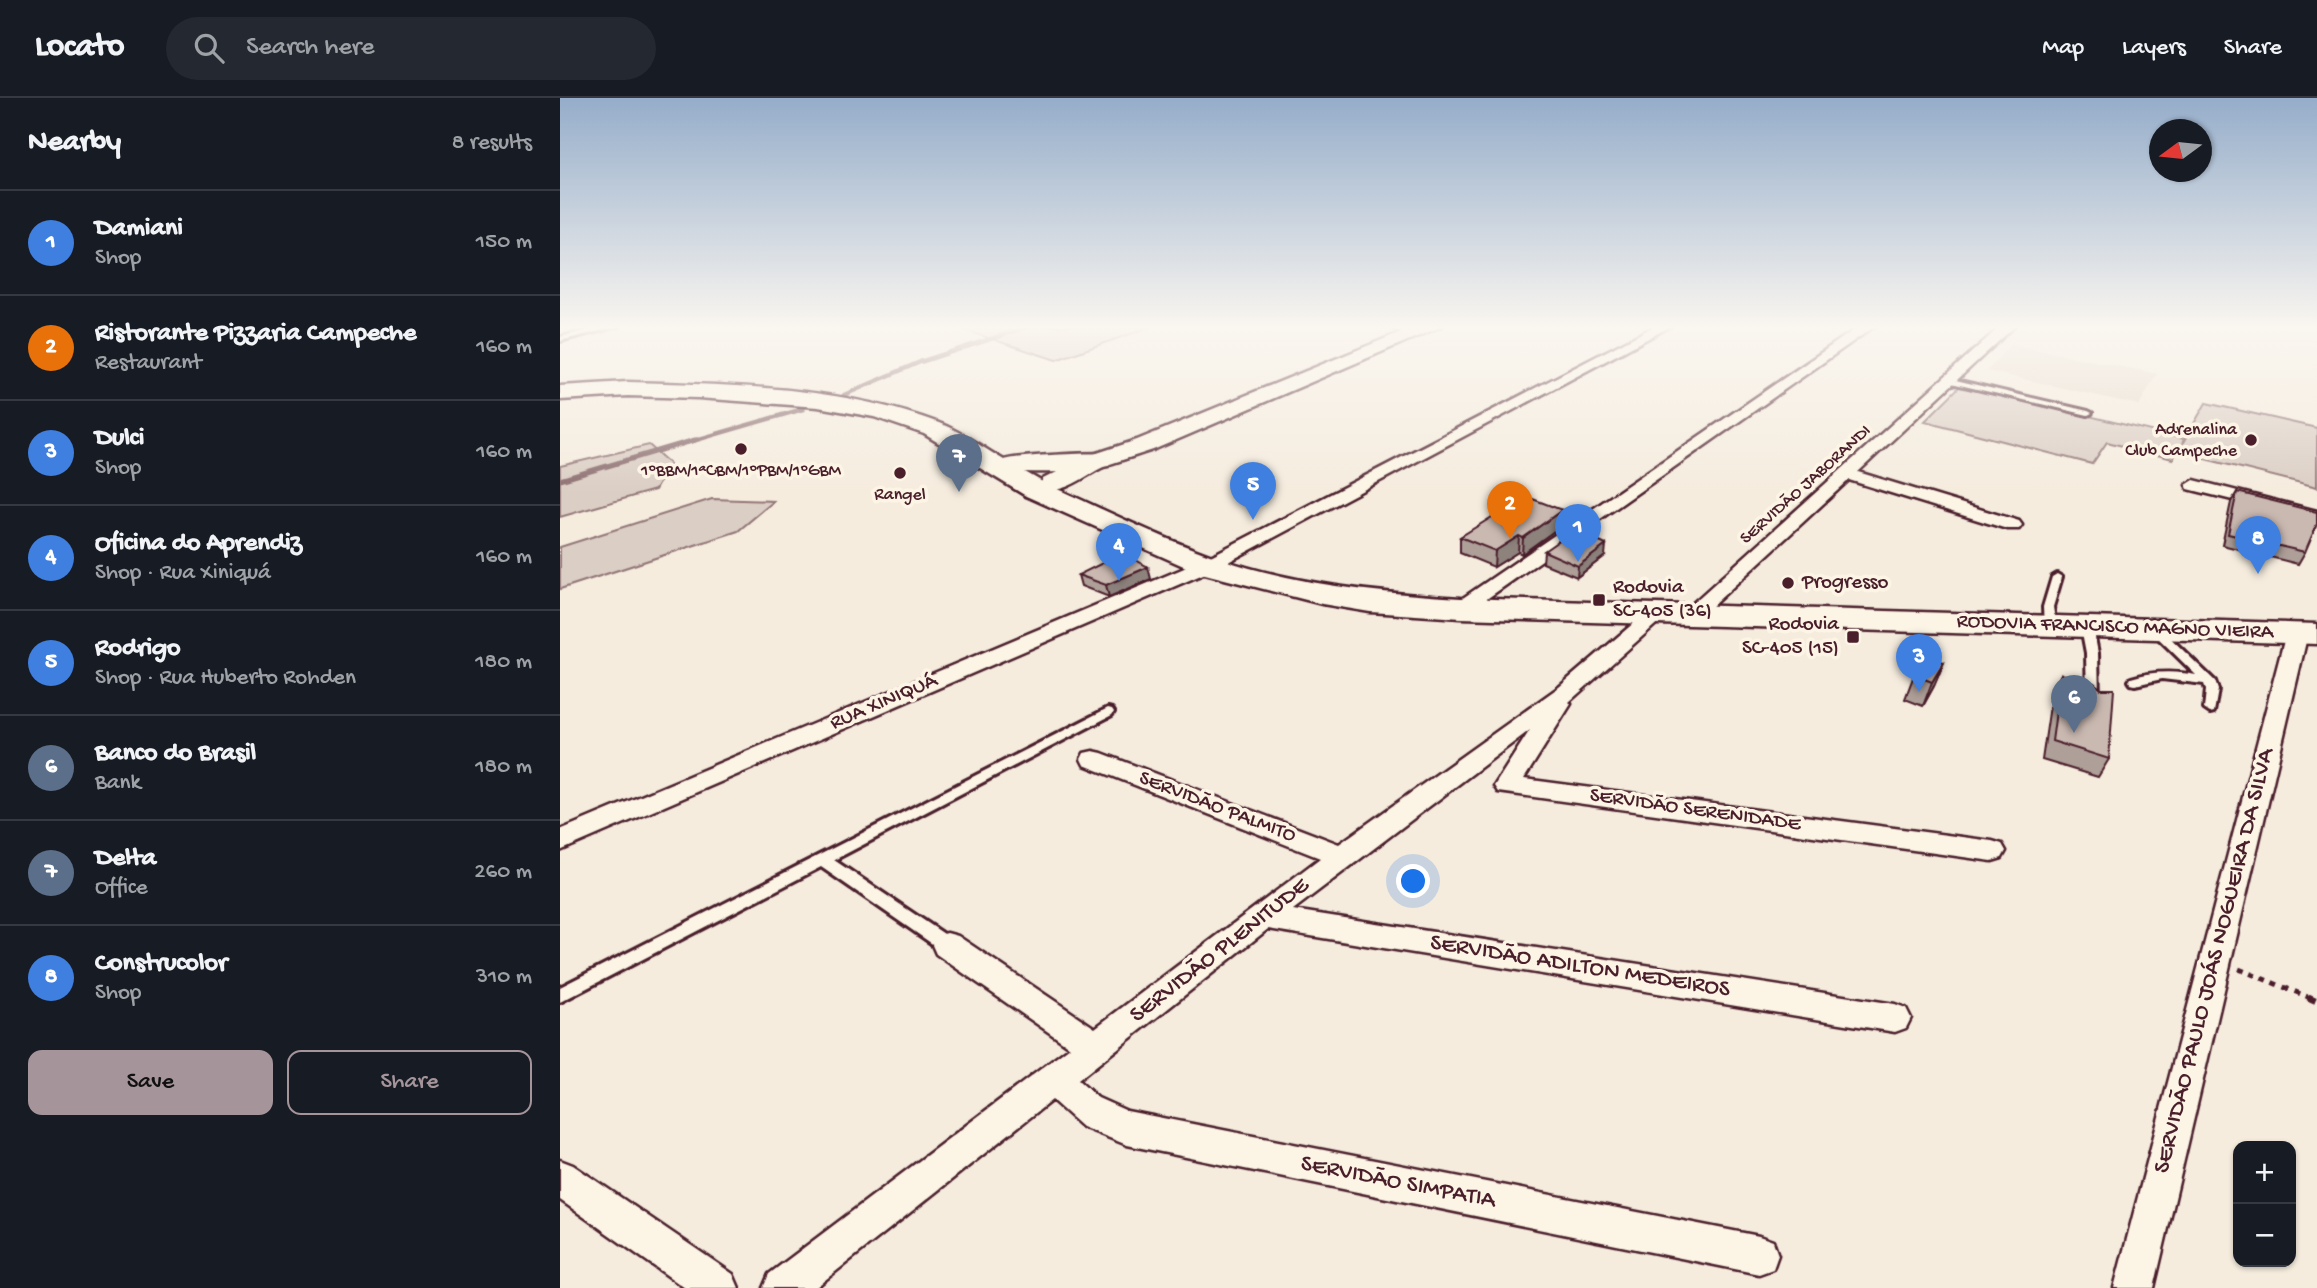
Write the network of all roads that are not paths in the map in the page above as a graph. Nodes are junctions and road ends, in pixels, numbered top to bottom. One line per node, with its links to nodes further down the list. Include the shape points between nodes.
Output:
1 (1299, 382): 10 (main road)
2 (1560, 382): 18 (street, RUA XINIQUÁ)
3 (1790, 382): 20 (street)
4 (1948, 382): 11 (street, SERVIDÃO JABORANDI)
5 (1956, 382): 7 (lane)
6 (560, 393): 8 (main road, RODOVIA FRANCISCO MAGNO VIEIRA, via 661,389 818,400 900,416)
7 (2088, 413)
8 (963, 445): 9 (main road, RODOVIA FRANCISCO MAGNO VIEIRA); 13 (main road, RODOVIA FRANCISCO MAGNO VIEIRA)
9 (1014, 464): 10 (main road); 13 (main road, RODOVIA FRANCISCO MAGNO VIEIRA)
10 (1096, 466): 13 (main road); 14 (main road, via 1087,486)
11 (1846, 474): 16 (street); 22 (street, SERVIDÃO JABORANDI)
12 (2194, 485): 15 (street)
13 (1044, 487): 14 (main road, RODOVIA FRANCISCO MAGNO VIEIRA); 17 (main road, RODOVIA FRANCISCO MAGNO VIEIRA)
14 (1092, 503): 17 (main road, RODOVIA FRANCISCO MAGNO VIEIRA)
15 (2317, 516)
16 (2012, 525)
17 (1127, 529): 18 (main road, RODOVIA FRANCISCO MAGNO VIEIRA)
18 (1208, 565): 20 (main road, RODOVIA FRANCISCO MAGNO VIEIRA, via 1322,594); 34 (street, RUA XINIQUÁ)
19 (2057, 577): 23 (lane, via 2048,607)
20 (1461, 608): 21 (main road, RODOVIA FRANCISCO MAGNO VIEIRA)
21 (1656, 614): 22 (main road, RODOVIA FRANCISCO MAGNO VIEIRA); 29 (street, SERVIDÃO PLENITUDE)
22 (1691, 615): 23 (main road, RODOVIA FRANCISCO MAGNO VIEIRA)
23 (2050, 626): 24 (main road, RODOVIA FRANCISCO MAGNO VIEIRA)
24 (2087, 627): 25 (main road, RODOVIA FRANCISCO MAGNO VIEIRA); 30 (lane)
25 (2155, 629): 26 (main road, RODOVIA FRANCISCO MAGNO VIEIRA); 28 (lane)
26 (2312, 632): 48 (street, SERVIDÃO PAULO JOÁS NOGUEIRA DA SILVA, via 2215,960)
27 (2135, 681): 28 (lane, via 2164,674)
28 (2209, 681): 31 (lane)
29 (1567, 692): 35 (street, SERVIDÃO SERENIDADE, via 1507,786); 36 (street, SERVIDÃO PLENITUDE)
30 (2093, 701)
31 (2210, 709)
32 (1108, 712): 37 (lane)
33 (1093, 760): 36 (street, SERVIDÃO PALMITO)
34 (560, 841)
35 (1992, 851)
36 (1342, 856): 38 (street, SERVIDÃO PLENITUDE)
37 (822, 860): 39 (lane); 40 (lane)
38 (1264, 917): 41 (street, SERVIDÃO ADILTON MEDEIROS); 42 (street, SERVIDÃO PLENITUDE)
39 (947, 945): 42 (street)
40 (560, 995)
41 (1895, 1018)
42 (1096, 1046): 43 (street, SERVIDÃO PLENITUDE)
43 (1054, 1079): 45 (street, SERVIDÃO SIMPATIA, via 1081,1109 1127,1128); 47 (street, SERVIDÃO PLENITUDE)
44 (560, 1178): 46 (street)
45 (1759, 1255)
46 (719, 1288)
47 (783, 1288)
48 (2134, 1288)

